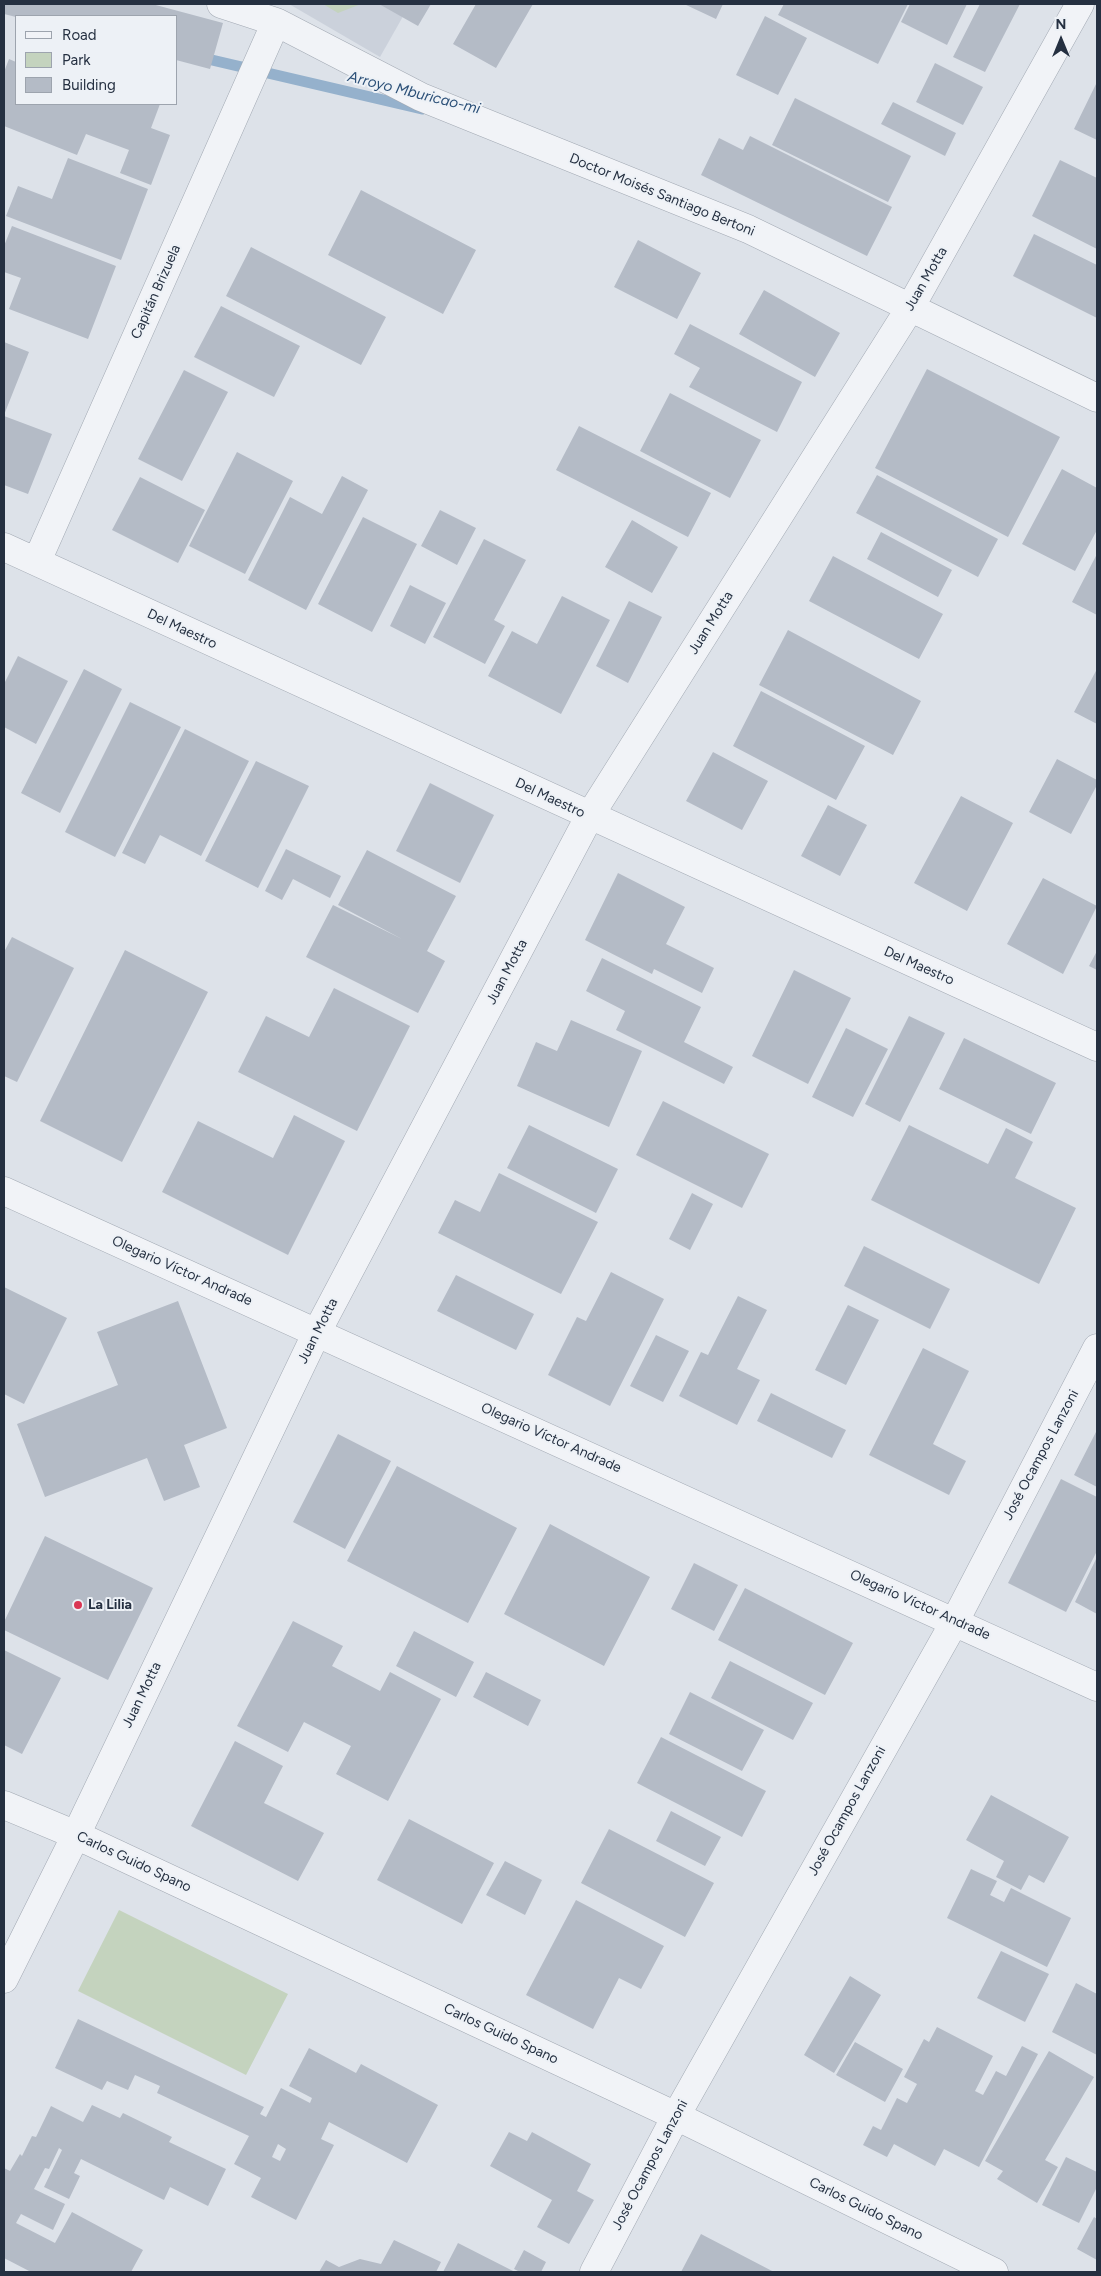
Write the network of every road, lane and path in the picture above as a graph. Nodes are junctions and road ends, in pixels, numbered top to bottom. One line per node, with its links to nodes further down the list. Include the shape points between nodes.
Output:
1 (221, 4): 3 (street, Doctor Moisés Santiago Bertoni)
2 (1080, 4): 4 (street, Juan Motta)
3 (276, 22): 4 (street, Doctor Moisés Santiago Bertoni, via 421,97 748,229); 7 (street, Capitán Brizuela)
4 (910, 308): 5 (street, Doctor Moisés Santiago Bertoni); 8 (street, Juan Motta)
5 (1097, 398)
6 (4, 547): 7 (street, Del Maestro)
7 (37, 561): 8 (street, Del Maestro)
8 (589, 816): 9 (street, Del Maestro); 11 (street, Juan Motta)
9 (1097, 1047)
10 (4, 1191): 11 (street, Olegario Víctor Andrade)
11 (317, 1332): 13 (street, Olegario Víctor Andrade); 16 (street, Juan Motta)
12 (1097, 1348): 13 (street, José Ocampos Lanzoni)
13 (954, 1621): 14 (street, Olegario Víctor Andrade); 18 (street, José Ocampos Lanzoni)
14 (1097, 1687)
15 (4, 1805): 16 (street, Carlos Guido Spano)
16 (76, 1835): 17 (street, Juan Motta); 18 (street, Carlos Guido Spano)
17 (4, 1979)
18 (676, 2116): 19 (street, José Ocampos Lanzoni); 20 (street, Carlos Guido Spano)
19 (594, 2272)
20 (994, 2272)

